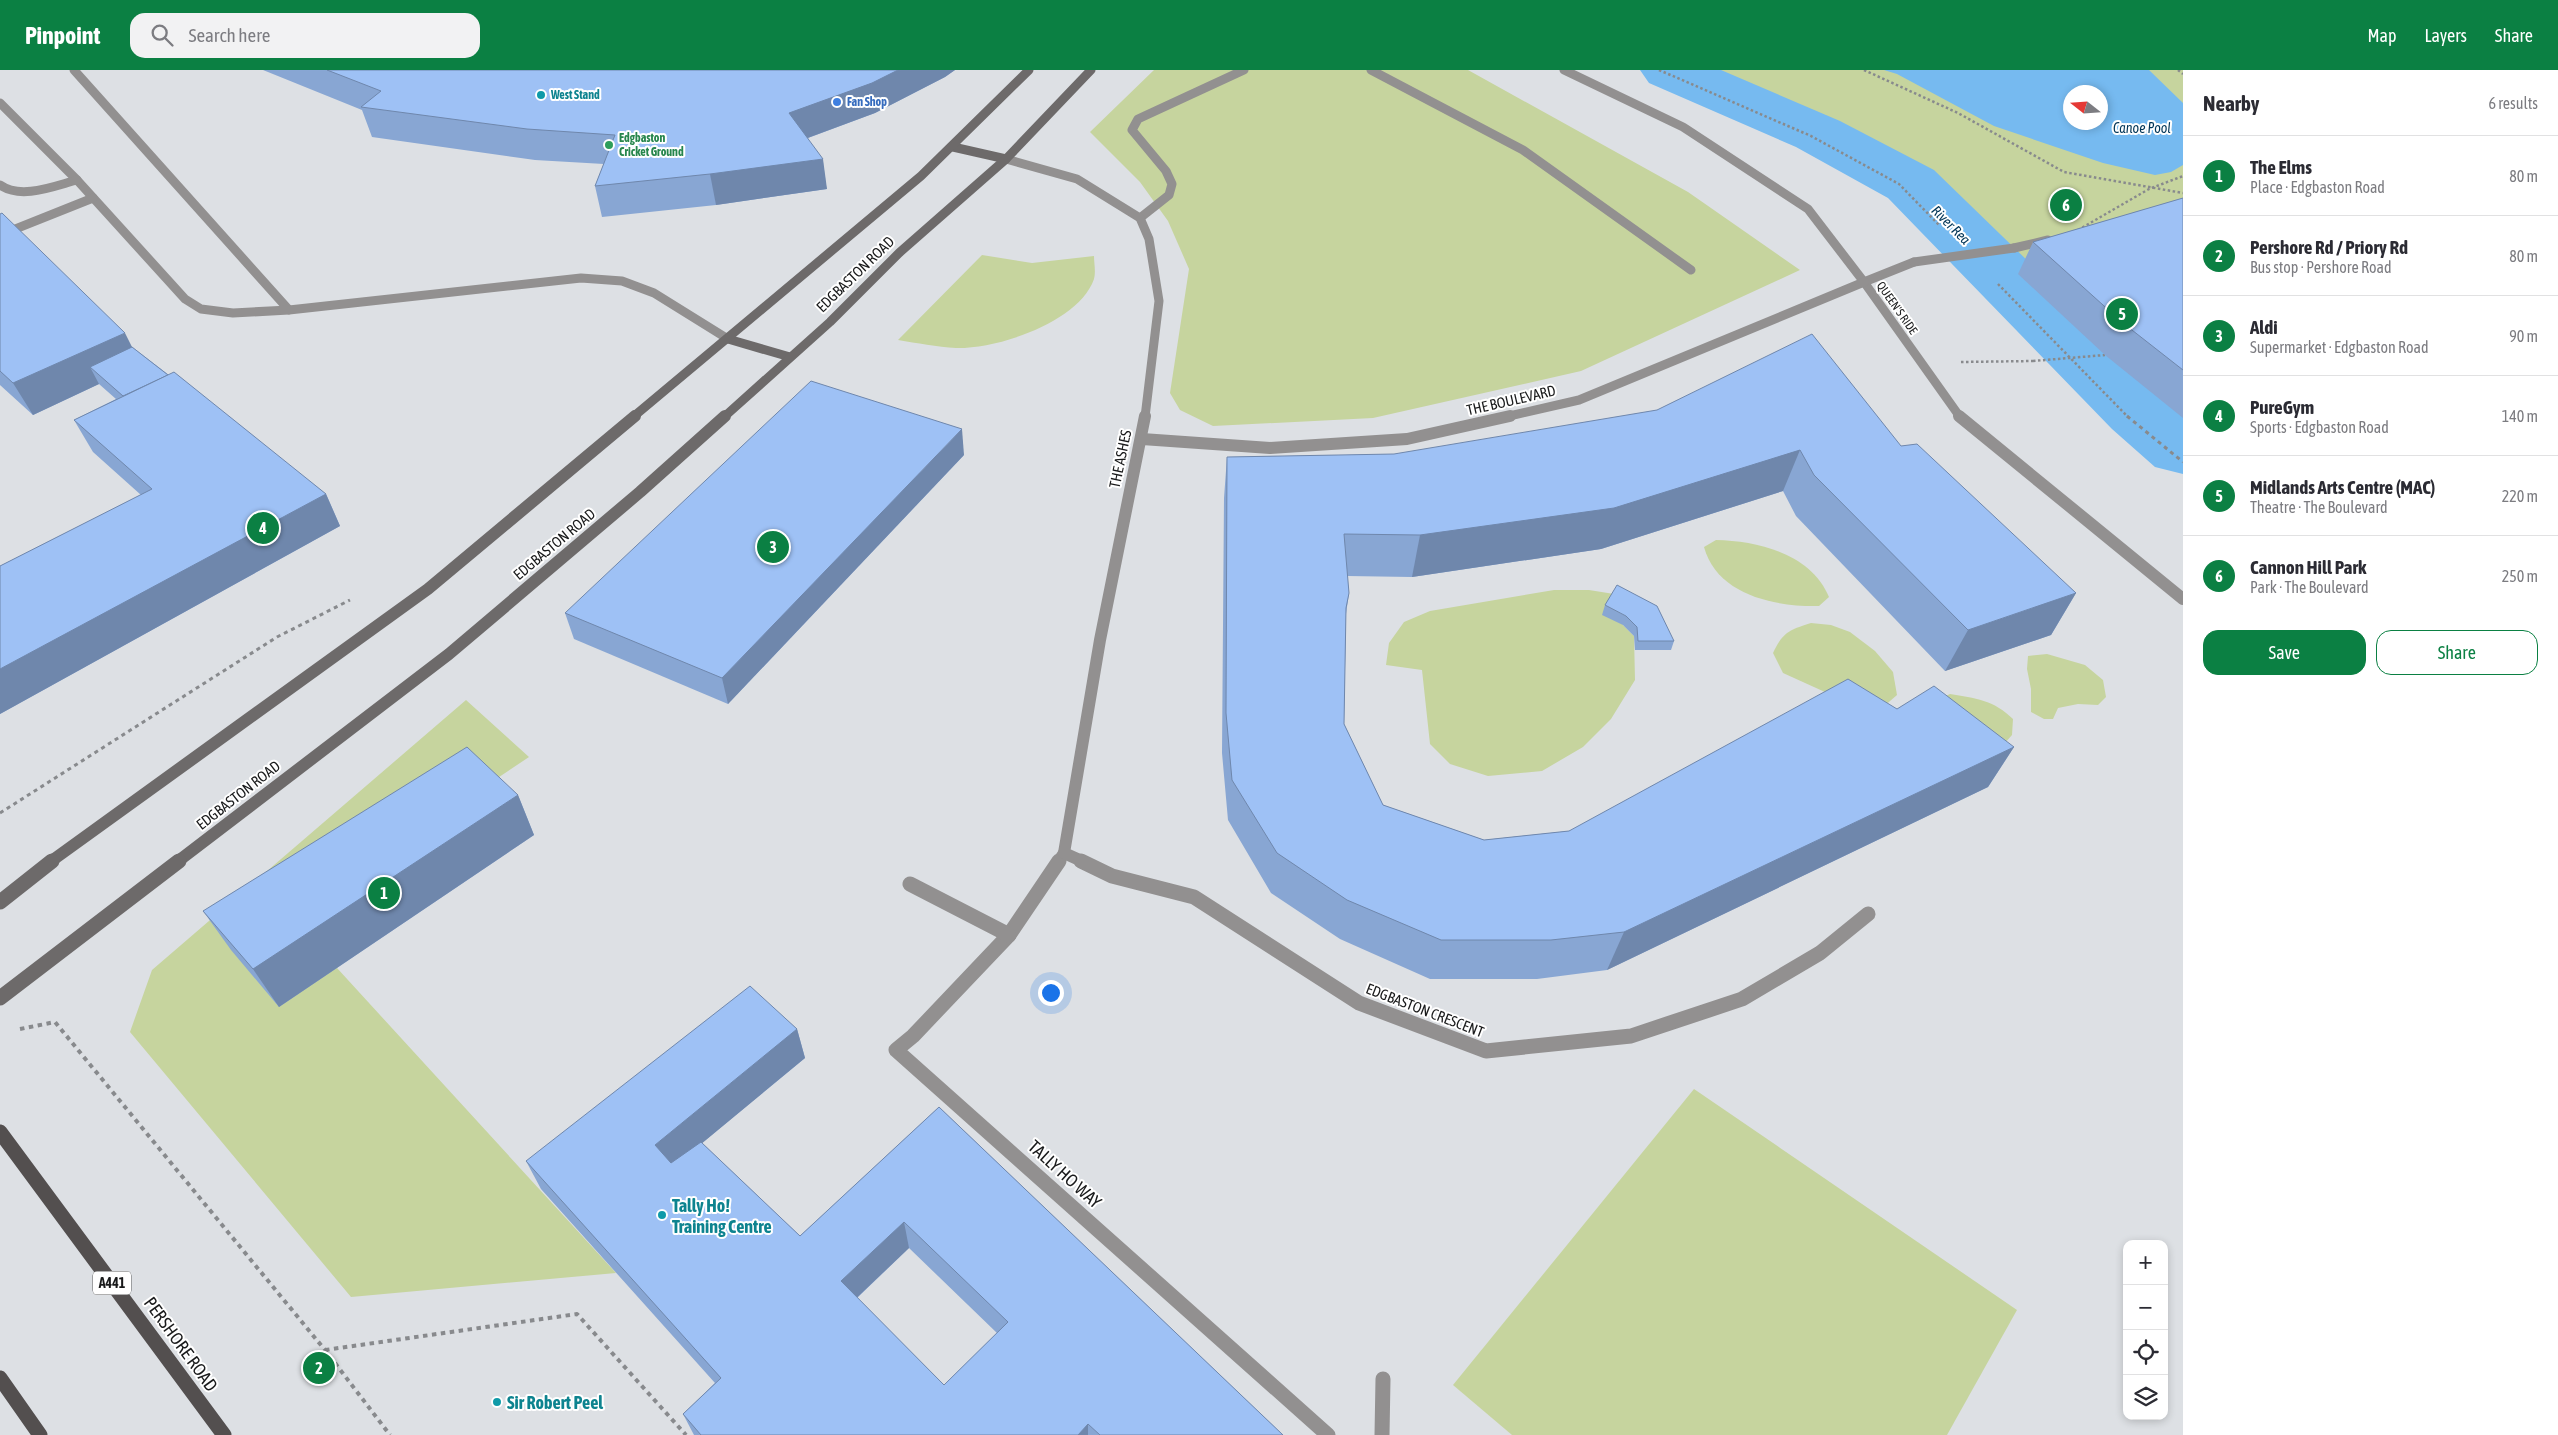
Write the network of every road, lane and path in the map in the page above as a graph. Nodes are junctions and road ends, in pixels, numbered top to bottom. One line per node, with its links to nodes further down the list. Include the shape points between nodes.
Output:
1 (74, 70): 24 (street)
2 (1029, 70): 11 (main road, EDGBASTON ROAD)
3 (1091, 70): 12 (main road, EDGBASTON ROAD)
4 (1244, 70): 19 (street, via 1138,119 1132,130 1166,171 1172,184 1169,194)
5 (1371, 70): 22 (street, via 1523,150)
6 (1564, 70): 23 (street, QUEEN'S RIDE, via 1683,127 1808,209)
7 (1864, 70): 16 (path, via 1951,109 2064,172)
8 (2178, 70): 9 (path)
9 (2183, 74)
10 (0, 103): 14 (street)
11 (953, 146): 12 (main road); 25 (main road, EDGBASTON ROAD)
12 (1006, 159): 19 (street, via 1077,179); 27 (main road, EDGBASTON ROAD, via 899,253)
13 (2183, 176): 16 (path)
14 (77, 180): 15 (street, via 25,192 3,189); 18 (street)
15 (0, 185)
16 (2149, 189): 17 (path); 21 (path)
17 (2183, 194)
18 (94, 198): 20 (street); 24 (street, via 184,299 201,309 233,313)
19 (1140, 218): 29 (street, THE ASHES, via 1149,239 1159,301)
20 (0, 235)
21 (2065, 237): 23 (street, THE BOULEVARD, bridge, via 2014,248 1914,262)
22 (1691, 270)
23 (1864, 282): 28 (street, QUEEN'S RIDE); 29 (street, THE BOULEVARD, via 1579,400 1408,439 1270,448)
24 (289, 310): 25 (street, via 589,279 622,281 654,293)
25 (728, 339): 27 (main road); 35 (main road, EDGBASTON ROAD, via 428,589)
26 (2105, 355): 28 (path, bridge)
27 (790, 357): 38 (main road, EDGBASTON ROAD, via 640,492 449,654)
28 (1922, 364): 31 (street, QUEEN'S RIDE, via 1960,417)
29 (1142, 439): 33 (street, THE ASHES, via 1100,640)
30 (356, 597): 32 (path, via 277,637)
31 (2183, 599)
32 (0, 813)
33 (1064, 854): 36 (street, EDGBASTON CRESCENT, via 1112,876 1194,897 1359,1003 1486,1051 1631,1036 1742,999 1820,953); 37 (street)
34 (910, 884): 37 (street)
35 (0, 902)
36 (1868, 914)
37 (1009, 936): 48 (street, TALLY HO WAY, via 896,1050)
38 (0, 998)
39 (18, 1030): 41 (path, via 55,1022)
40 (0, 1132): 45 (main road, PERSHORE ROAD / A441)
41 (325, 1350): 46 (path); 47 (path, via 578,1314)
42 (0, 1378): 44 (main road)
43 (1384, 1379): 49 (street)
44 (40, 1435)
45 (224, 1435)
46 (390, 1435)
47 (686, 1435)
48 (1328, 1435)
49 (1382, 1435)

